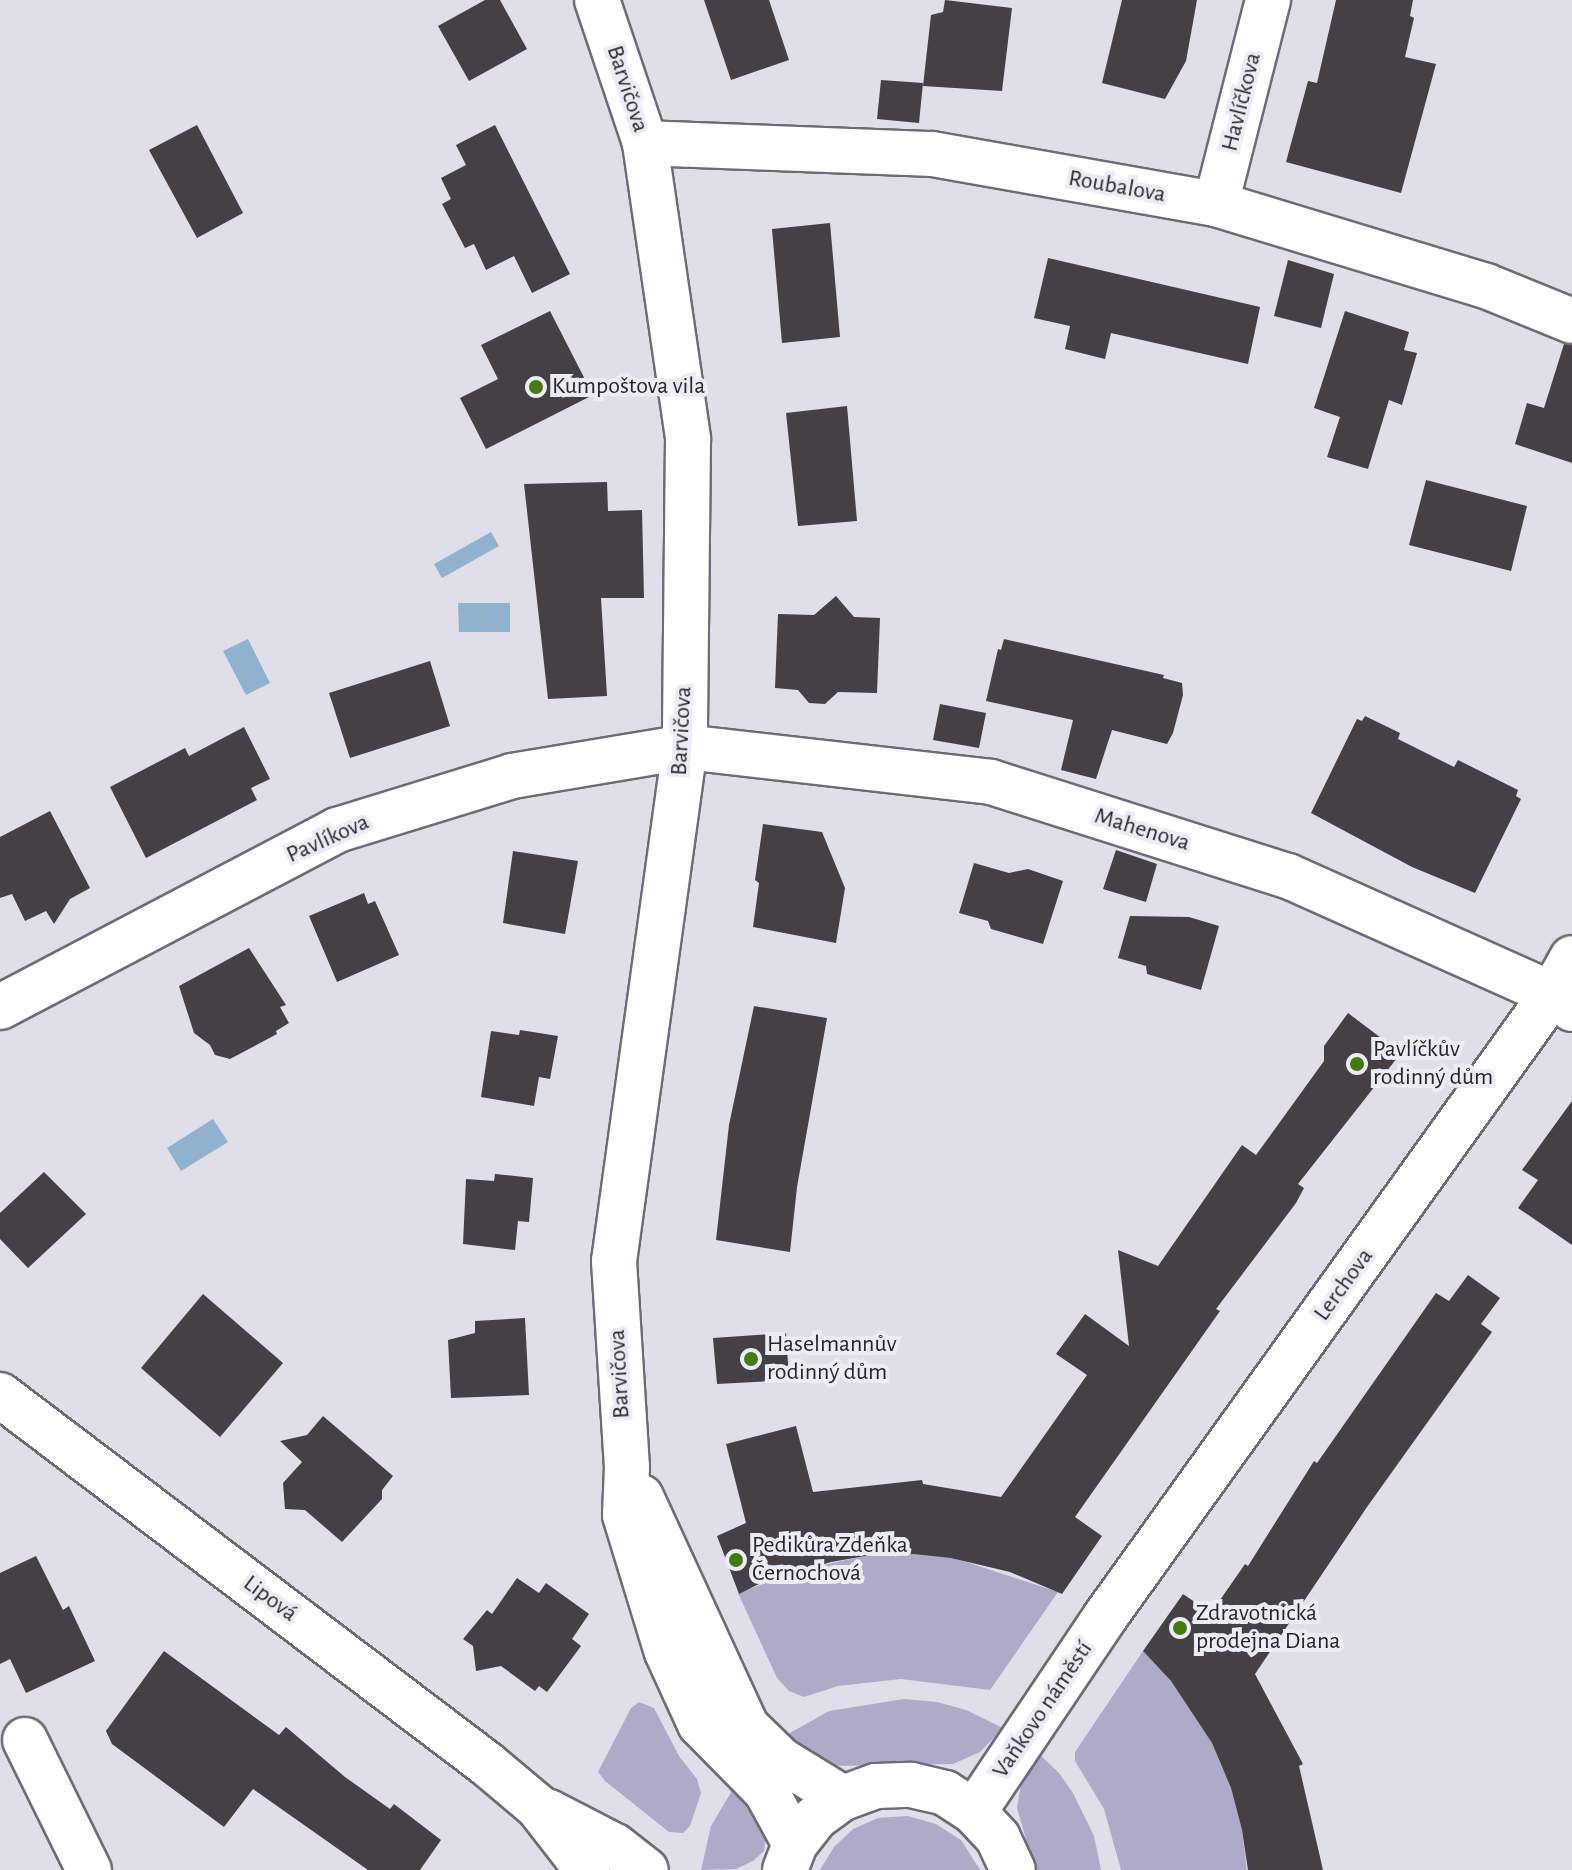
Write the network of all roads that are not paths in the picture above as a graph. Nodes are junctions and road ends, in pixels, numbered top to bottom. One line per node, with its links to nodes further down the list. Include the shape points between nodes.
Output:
1 (597, 0): 3 (street, Barvičova)
2 (1268, 0): 4 (street, Havlíčkova)
3 (645, 143): 4 (street, Roubalova, via 932,154); 6 (street, Barvičova, via 688,439)
4 (1216, 204): 5 (street, Roubalova, via 1486,286)
5 (1572, 321)
6 (685, 747): 7 (street, Mahenova, via 991,782 1288,876); 8 (street, Pavlíkova, via 512,776 337,830); 10 (street, Barvičova, via 614,1261)
7 (1565, 987): 11 (street, Lerchova)
8 (0, 1007)
9 (0, 1395): 14 (street, Lipová)
10 (627, 1467): 13 (street, Barvičova, via 747,1727 781,1760); 16 (street, Barvičova, via 625,1515 667,1652 700,1724 766,1791)
11 (1112, 1608): 15 (street, Vaňkovo náměstí)
12 (25, 1740): 17 (street)
13 (843, 1798): 15 (street, via 876,1786 911,1785 945,1793); 16 (street, via 815,1818)
14 (538, 1807): 18 (street, Lipová); 19 (street, Lipová, via 615,1846)
15 (974, 1812): 20 (street, via 998,1838)
16 (790, 1857)
17 (89, 1870)
18 (587, 1870)
19 (646, 1870)
20 (1013, 1870)

